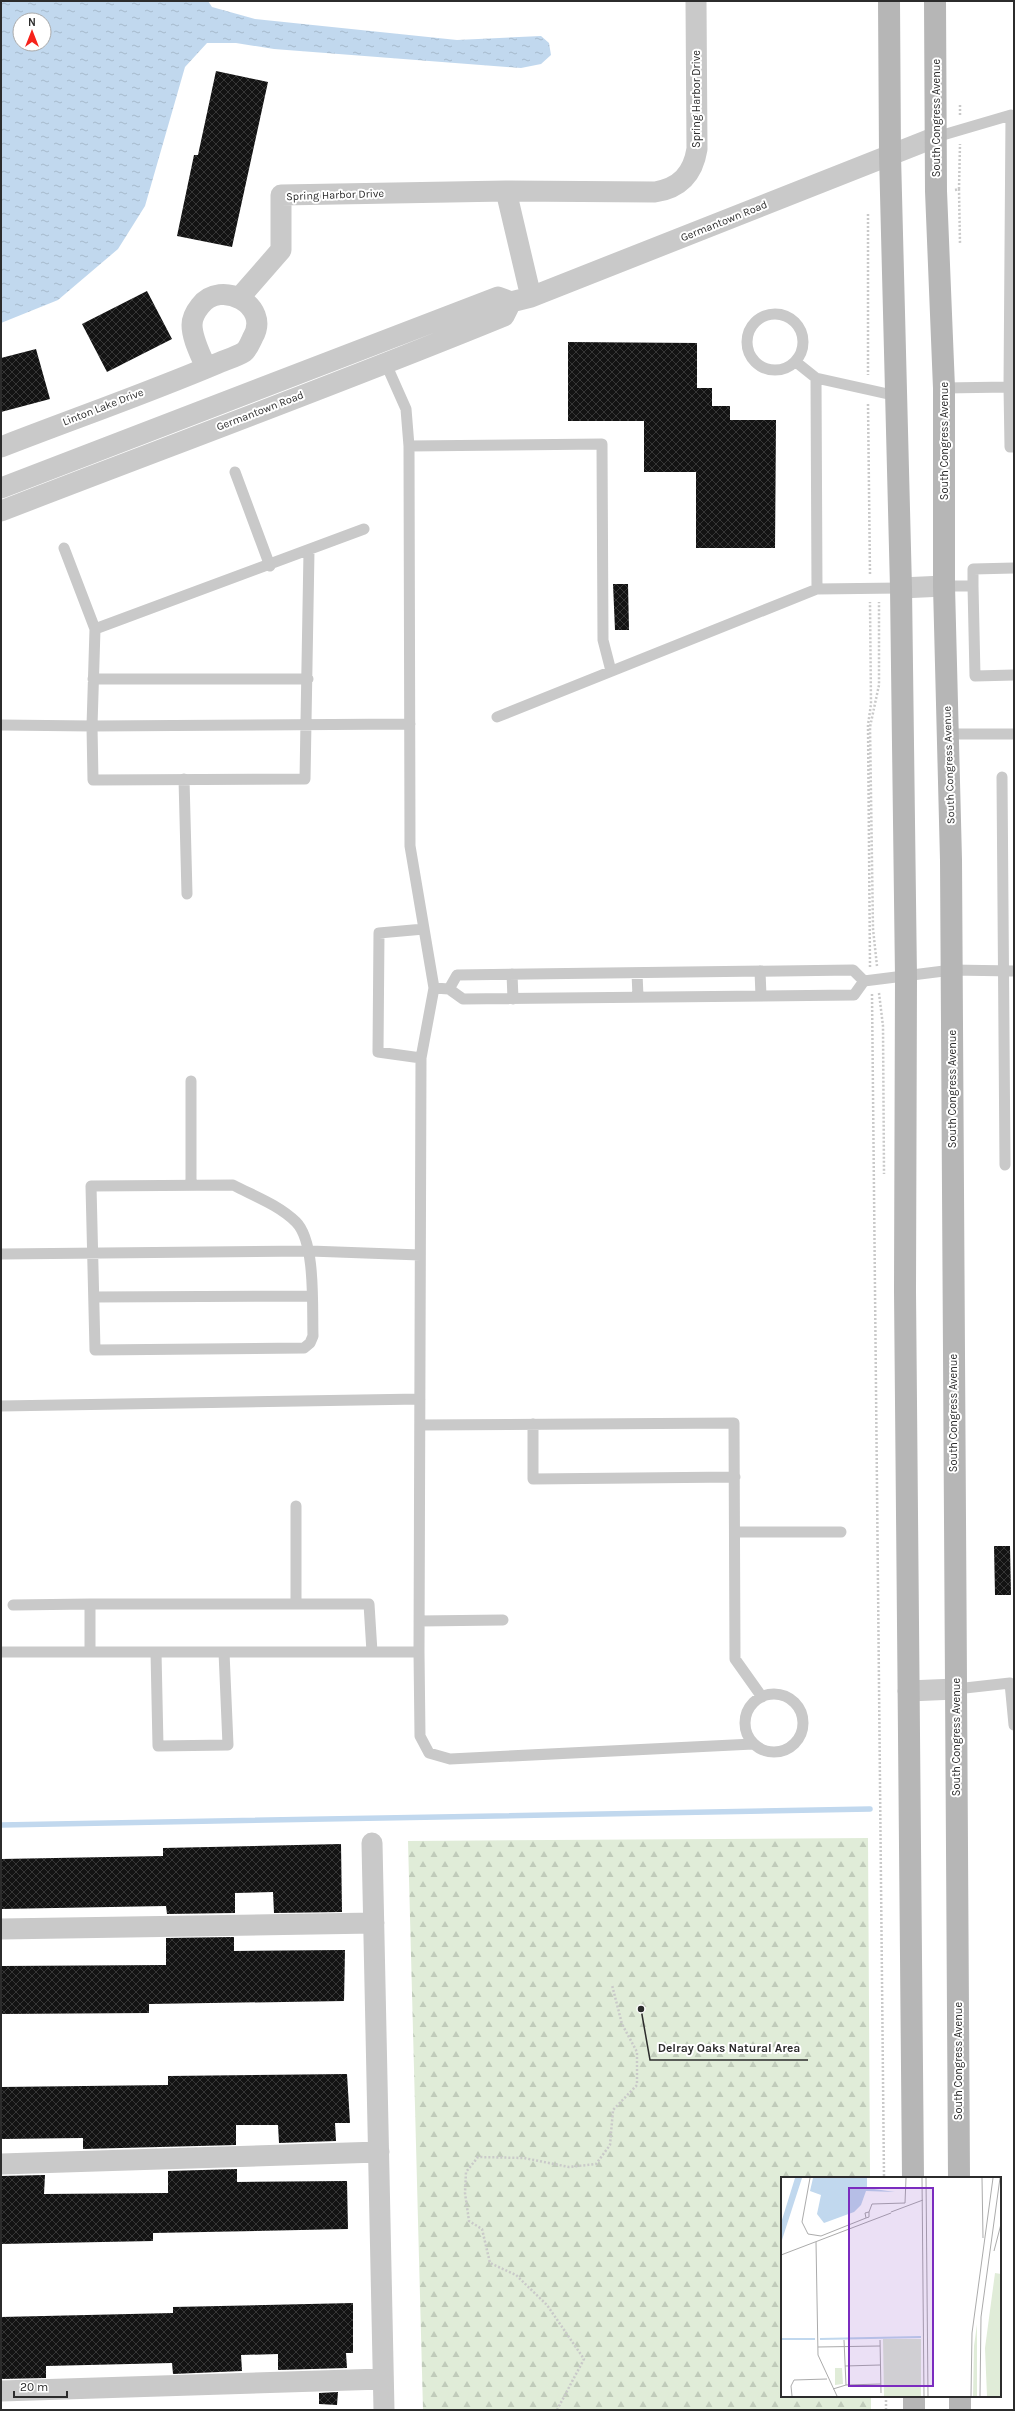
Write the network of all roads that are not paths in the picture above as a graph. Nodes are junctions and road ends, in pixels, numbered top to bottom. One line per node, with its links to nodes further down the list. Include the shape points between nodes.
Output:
1 (696, 1): 7 (street, Spring Harbor Drive, via 697,150 689,174 680,184 668,190 655,192)
2 (889, 1): 6 (main road)
3 (935, 1): 5 (main road, South Congress Avenue)
4 (1012, 114): 5 (lane); 16 (lane)
5 (936, 137): 6 (street, Germantown Road); 17 (main road, South Congress Avenue)
6 (890, 154): 9 (street, Germantown Road); 18 (main road)
7 (506, 191): 8 (street, Spring Harbor Drive, via 281,195 281,250); 9 (street)
8 (240, 297): 14 (street, Linton Lake Drive, via 250,306 256,318 257,330 245,352); 14 (street, via 228,294 215,295 203,302 195,312 192,324 194,338)
9 (531, 297): 10 (street, Germantown Road)
10 (511, 302): 11 (street, Germantown Road, via 498,297); 13 (street, Germantown Road, via 504,316)
11 (454, 314): 13 (street, via 451,321 442,327 385,349 382,354); 19 (street, Germantown Road)
12 (796, 362): 12 (lane, via 803,346 803,337 795,322 780,314 770,314 755,322 749,334 747,347 755,362 767,368 780,370); 15 (lane)
13 (386, 364): 20 (lane, via 406,409); 26 (street, Germantown Road)
14 (206, 368): 21 (street, Linton Lake Drive)
15 (816, 378): 18 (lane); 35 (lane)
16 (1012, 387): 17 (lane); 22 (lane, via 1010,447)
17 (944, 388): 32 (main road, South Congress Avenue)
18 (897, 396): 34 (main road)
19 (115, 444): 24 (street, Germantown Road); 25 (street, via 113,451 103,456)
20 (410, 446): 37 (lane, via 602,444 603,640); 43 (lane)
21 (1, 447)
22 (1014, 447)
23 (235, 472): 30 (lane)
24 (1, 488)
25 (1, 494)
26 (1, 511)
27 (364, 529): 29 (lane)
28 (64, 548): 36 (lane)
29 (309, 551): 30 (lane); 40 (lane)
30 (270, 566): 36 (lane)
31 (1014, 568): 33 (lane, via 973,569)
32 (944, 586): 33 (lane); 34 (street); 46 (main road, South Congress Avenue)
33 (973, 586): 38 (lane, via 975,676)
34 (901, 588): 35 (lane); 58 (main road)
35 (817, 589): 37 (lane)
36 (95, 629): 39 (lane)
37 (610, 672): 41 (lane)
38 (1014, 675)
39 (93, 679): 40 (lane); 45 (lane)
40 (308, 679): 42 (lane)
41 (497, 717)
42 (306, 724): 43 (lane); 45 (lane); 49 (lane, via 305,779)
43 (410, 724): 51 (lane, via 410,846)
44 (1, 725): 45 (lane)
45 (92, 726): 49 (lane, via 93,780)
46 (948, 734): 47 (lane); 52 (main road, South Congress Avenue)
47 (1014, 734)
48 (1002, 777): 53 (lane)
49 (184, 779): 50 (lane)
50 (187, 894)
51 (424, 929): 60 (lane); 65 (lane, via 379,933 378,1052)
52 (952, 970): 53 (lane); 58 (lane); 94 (main road, South Congress Avenue)
53 (1002, 970): 54 (lane); 67 (lane)
54 (1014, 970)
55 (760, 971): 56 (lane); 59 (lane, via 853,970); 62 (lane)
56 (637, 973): 57 (lane); 63 (lane)
57 (512, 974): 61 (lane, via 457,975); 64 (lane)
58 (906, 977): 59 (lane); 95 (main road)
59 (871, 980): 62 (lane, via 854,995)
60 (434, 988): 61 (lane); 65 (lane)
61 (449, 989): 64 (lane, via 463,1000)
62 (761, 996): 63 (lane)
63 (638, 997): 64 (lane)
64 (512, 999)
65 (421, 1058): 72 (lane)
66 (191, 1081): 68 (lane)
67 (1005, 1165)
68 (191, 1185): 69 (lane, via 233,1185 270,1203 297,1223); 70 (lane, via 91,1186)
69 (310, 1251): 70 (lane); 72 (lane); 73 (lane)
70 (92, 1252): 71 (lane); 74 (lane)
71 (1, 1254)
72 (420, 1255): 75 (lane)
73 (311, 1296): 74 (lane); 74 (lane, via 313,1336 304,1348 95,1350)
74 (94, 1297)
75 (420, 1399): 76 (lane); 78 (lane)
76 (1, 1406)
77 (532, 1424): 78 (lane); 79 (lane, via 734,1423); 79 (lane, via 533,1479)
78 (420, 1425): 86 (lane)
79 (735, 1477): 81 (lane)
80 (296, 1506): 84 (lane)
81 (735, 1532): 82 (lane); 96 (lane, via 735,1659)
82 (841, 1532)
83 (90, 1604): 84 (lane); 85 (lane); 89 (lane)
84 (296, 1604): 92 (lane, via 369,1604)
85 (13, 1605)
86 (419, 1620): 87 (lane); 93 (lane)
87 (503, 1620)
88 (1, 1652): 89 (lane)
89 (90, 1652): 90 (lane)
90 (156, 1652): 91 (lane); 91 (lane, via 158,1746 228,1745)
91 (224, 1652): 92 (lane)
92 (372, 1652): 93 (lane)
93 (418, 1652): 98 (lane, via 420,1736 429,1753 450,1759)
94 (956, 1689): 95 (street); 97 (lane, via 1010,1683); 105 (main road, South Congress Avenue)
95 (908, 1691): 104 (main road)
96 (762, 1697): 98 (lane, via 752,1706 746,1718 745,1727); 98 (lane, via 781,1695 796,1704 804,1722 798,1741 781,1752 766,1751)
97 (1014, 1725)
98 (753, 1744)
99 (372, 1843): 100 (street)
100 (374, 1923): 101 (street); 102 (street)
101 (1, 1929)
102 (379, 2152): 103 (street); 106 (street)
103 (1, 2164)
104 (913, 2177)
105 (959, 2177)
106 (383, 2379): 107 (street); 110 (street)
107 (1, 2391)
108 (914, 2397): 111 (main road)
109 (960, 2397): 112 (main road)
110 (384, 2410)
111 (914, 2410)
112 (960, 2410)

